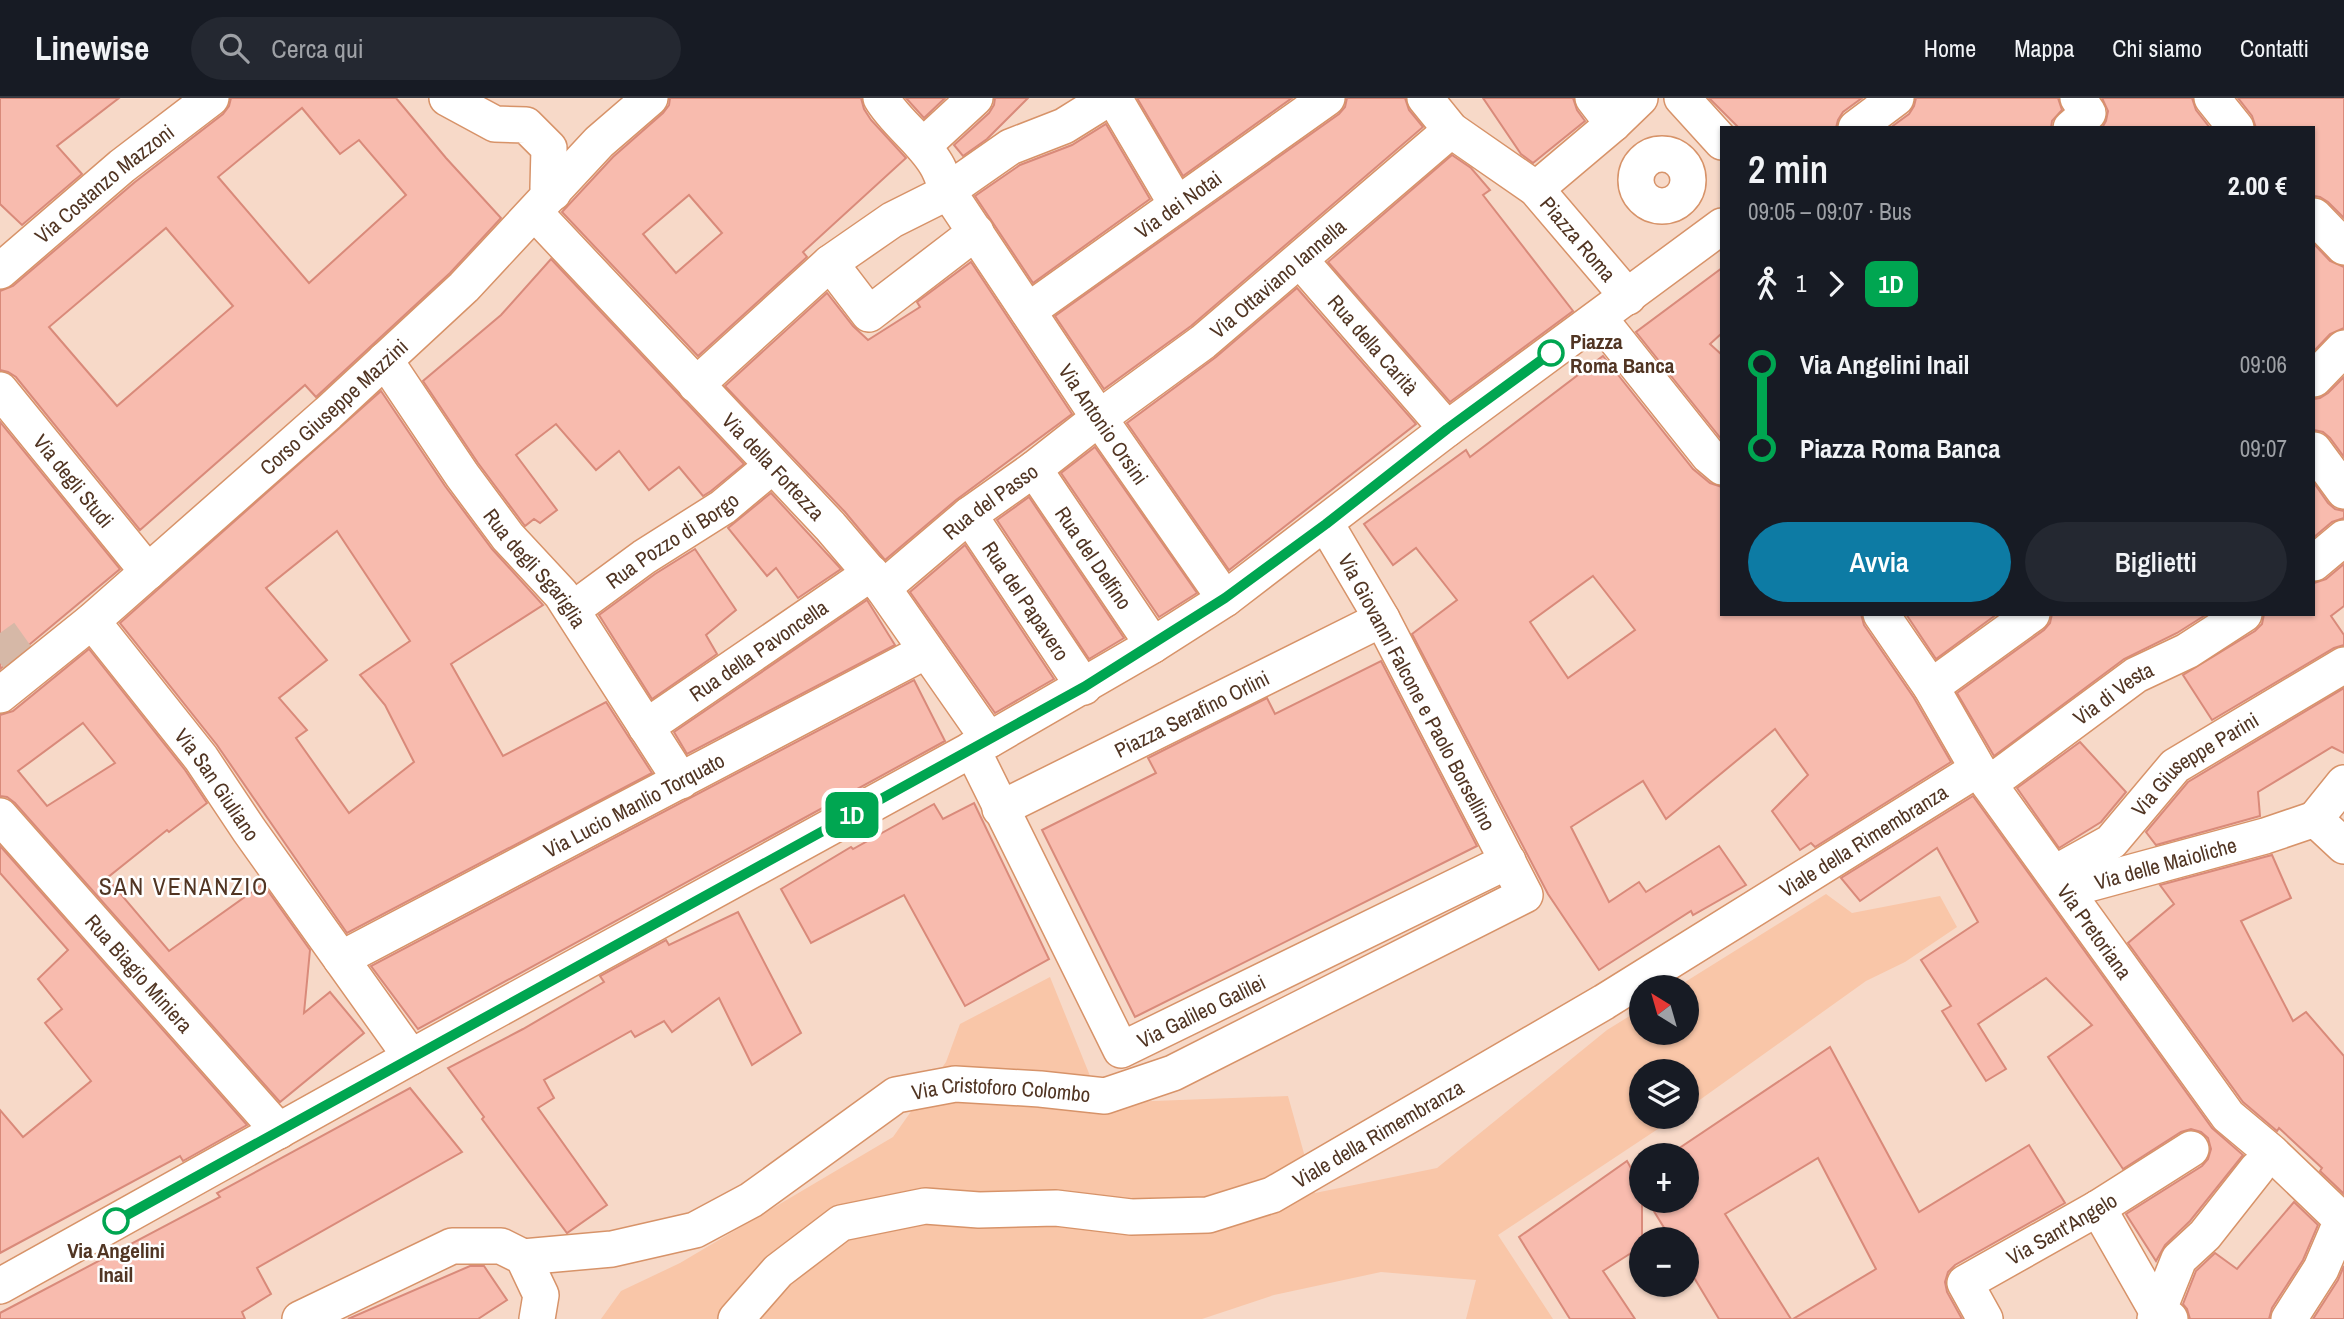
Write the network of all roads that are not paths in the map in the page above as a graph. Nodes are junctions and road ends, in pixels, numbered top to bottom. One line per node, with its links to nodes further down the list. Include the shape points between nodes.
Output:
1 (211, 98): 29 (street, Via Costanzo Mazzoni, via 122,166)
2 (447, 98): 21 (street, via 495,124 526,125 549,148)
3 (650, 98): 21 (street, Corso Giuseppe Mazzini, via 599,142)
4 (881, 98): 17 (street, Via Antonio Orsini)
5 (975, 98): 17 (street)
6 (1112, 98): 20 (street, via 1064,126 1010,147); 22 (street)
7 (1327, 98): 22 (street, Via dei Notai)
8 (1425, 98): 15 (street)
9 (1640, 98): 16 (street, Piazza Roma)
10 (1682, 98): 18 (street)
11 (1896, 98): 13 (street)
12 (2078, 98): 14 (street, via 2088,113)
13 (1859, 126)
14 (2073, 126)
15 (1451, 130): 19 (street); 27 (street, Via Ottaviano Iannella)
16 (1623, 131): 18 (street, via 1667,154); 19 (street, Piazza Roma); 23 (street, Piazza Roma, via 1640,166 1635,200)
17 (923, 146): 20 (street, Via Antonio Orsini, via 938,166)
18 (1701, 154): 23 (street, via 1685,193)
19 (1536, 189): 30 (street, Piazza Roma)
20 (947, 190): 25 (street, Via Antonio Orsini); 28 (street, via 892,220)
21 (544, 203): 34 (street, Corso Giuseppe Mazzini, via 464,287); 36 (street, Via della Fortezza)
22 (1177, 205): 31 (street, Via dei Notai)
23 (1697, 215): 30 (street, Piazza Roma)
24 (2315, 217): 26 (street)
25 (980, 239): 28 (street, via 869,314); 31 (street, Via Antonio Orsini)
26 (2344, 247)
27 (1300, 260): 38 (street, Via Ottaviano Iannella, via 1203,342); 39 (street, Rua della Carità)
28 (830, 263): 36 (street)
29 (0, 271)
30 (1628, 297): 32 (street, Piazza Roma)
31 (1028, 311): 38 (street, Via Antonio Orsini)
32 (1599, 318): 39 (street, Piazza Roma); 41 (street)
33 (2344, 348): 35 (street)
34 (385, 360): 49 (street, Corso Giuseppe Mazzini); 52 (street, Rua degli Sgariglia, via 508,537)
35 (2315, 376)
36 (696, 385): 42 (street, Via della Fortezza)
37 (0, 390): 49 (street, Via degli Studi)
38 (1099, 418): 43 (street, Rua del Passo); 51 (street, Via Antonio Orsini)
39 (1447, 429): 46 (street, Piazza Roma)
40 (2315, 451): 44 (street)
41 (1720, 465)
42 (772, 466): 50 (street, Via della Fortezza); 52 (street, Rua Pozzo di Borgo, via 723,507)
43 (1034, 469): 45 (street, Rua del Passo); 58 (street, Rua del Delfino)
44 (2344, 491)
45 (969, 515): 50 (street, Rua del Passo); 61 (street, Rua del Papavero)
46 (1326, 524): 51 (street, Piazza Roma); 56 (street, Via Giovanni Falcone e Paolo Borsellino)
47 (2344, 538): 48 (street)
48 (2315, 563)
49 (148, 572): 57 (street, Corso Giuseppe Mazzini)
50 (877, 581): 59 (street, Via della Fortezza); 64 (street, Rua della Pavoncella)
51 (1225, 598): 58 (street, Piazza Roma)
52 (572, 610): 64 (street, Rua degli Sgariglia)
53 (1882, 616): 62 (street, Via Pretoriana)
54 (2029, 616): 62 (street)
55 (2241, 616): 66 (street, Via di Vesta, via 2187,651 2136,675)
56 (1382, 619): 69 (street, Piazza Serafino Orlini); 73 (street, Via Giovanni Falcone e Paolo Borsellino)
57 (92, 621): 63 (street, Corso Giuseppe Mazzini, via 24,666); 75 (street, Via San Giuliano, via 201,758)
58 (1153, 645): 61 (street, Piazza Roma)
59 (926, 651): 65 (street, Via della Fortezza); 67 (street, Via Lucio Manlio Torquato)
60 (2344, 665): 74 (street, Via Giuseppe Parini, via 2175,766 2111,842)
61 (1084, 687): 65 (street, Piazza Roma)
62 (1931, 687): 66 (street, Via Pretoriana)
63 (0, 695)
64 (646, 727): 67 (street, Rua degli Sgariglia)
65 (980, 745): 69 (street, Via Galileo Galilei); 76 (street, Piazza Roma)
66 (1984, 776): 74 (street, Via Pretoriana); 86 (street, Viale della Rimembranza, via 1272,1195 1208,1215 1131,1217 1056,1208 925,1206 841,1223 778,1271)
67 (681, 781): 75 (street, Via Lucio Manlio Torquato)
68 (2344, 783): 71 (street)
69 (1000, 809): 73 (street, Via Galileo Galilei, via 1121,1050)
70 (0, 816): 77 (street, Rua Biagio Miniera)
71 (2315, 819): 72 (street); 74 (street, Via delle Maioliche, via 2265,836)
72 (2344, 846)
73 (1508, 861): 81 (street, Via Cristoforo Colombo, via 1525,895 1173,1073 1105,1096 955,1084 896,1095 751,1200 695,1230 612,1249)
74 (2060, 882): 88 (street, Via Pretoriana, via 2228,1116 2342,1220 2320,1269)
75 (341, 959): 76 (street, Via San Giuliano)
76 (411, 1057): 77 (street, Piazza Roma)
77 (279, 1131): 82 (street, Piazza Roma)
78 (2191, 1149): 80 (street, Via Sant'Angelo)
79 (2257, 1169): 83 (street, via 2205,1235 2179,1259)
80 (2098, 1208): 83 (street); 87 (street, Via Sant'Angelo, via 1965,1283)
81 (523, 1257): 84 (street, via 501,1246 452,1246); 85 (street, via 541,1295)
82 (0, 1286)
83 (2161, 1317)
84 (300, 1319)
85 (537, 1319)
86 (736, 1319)
87 (1984, 1319)
88 (2289, 1319)

